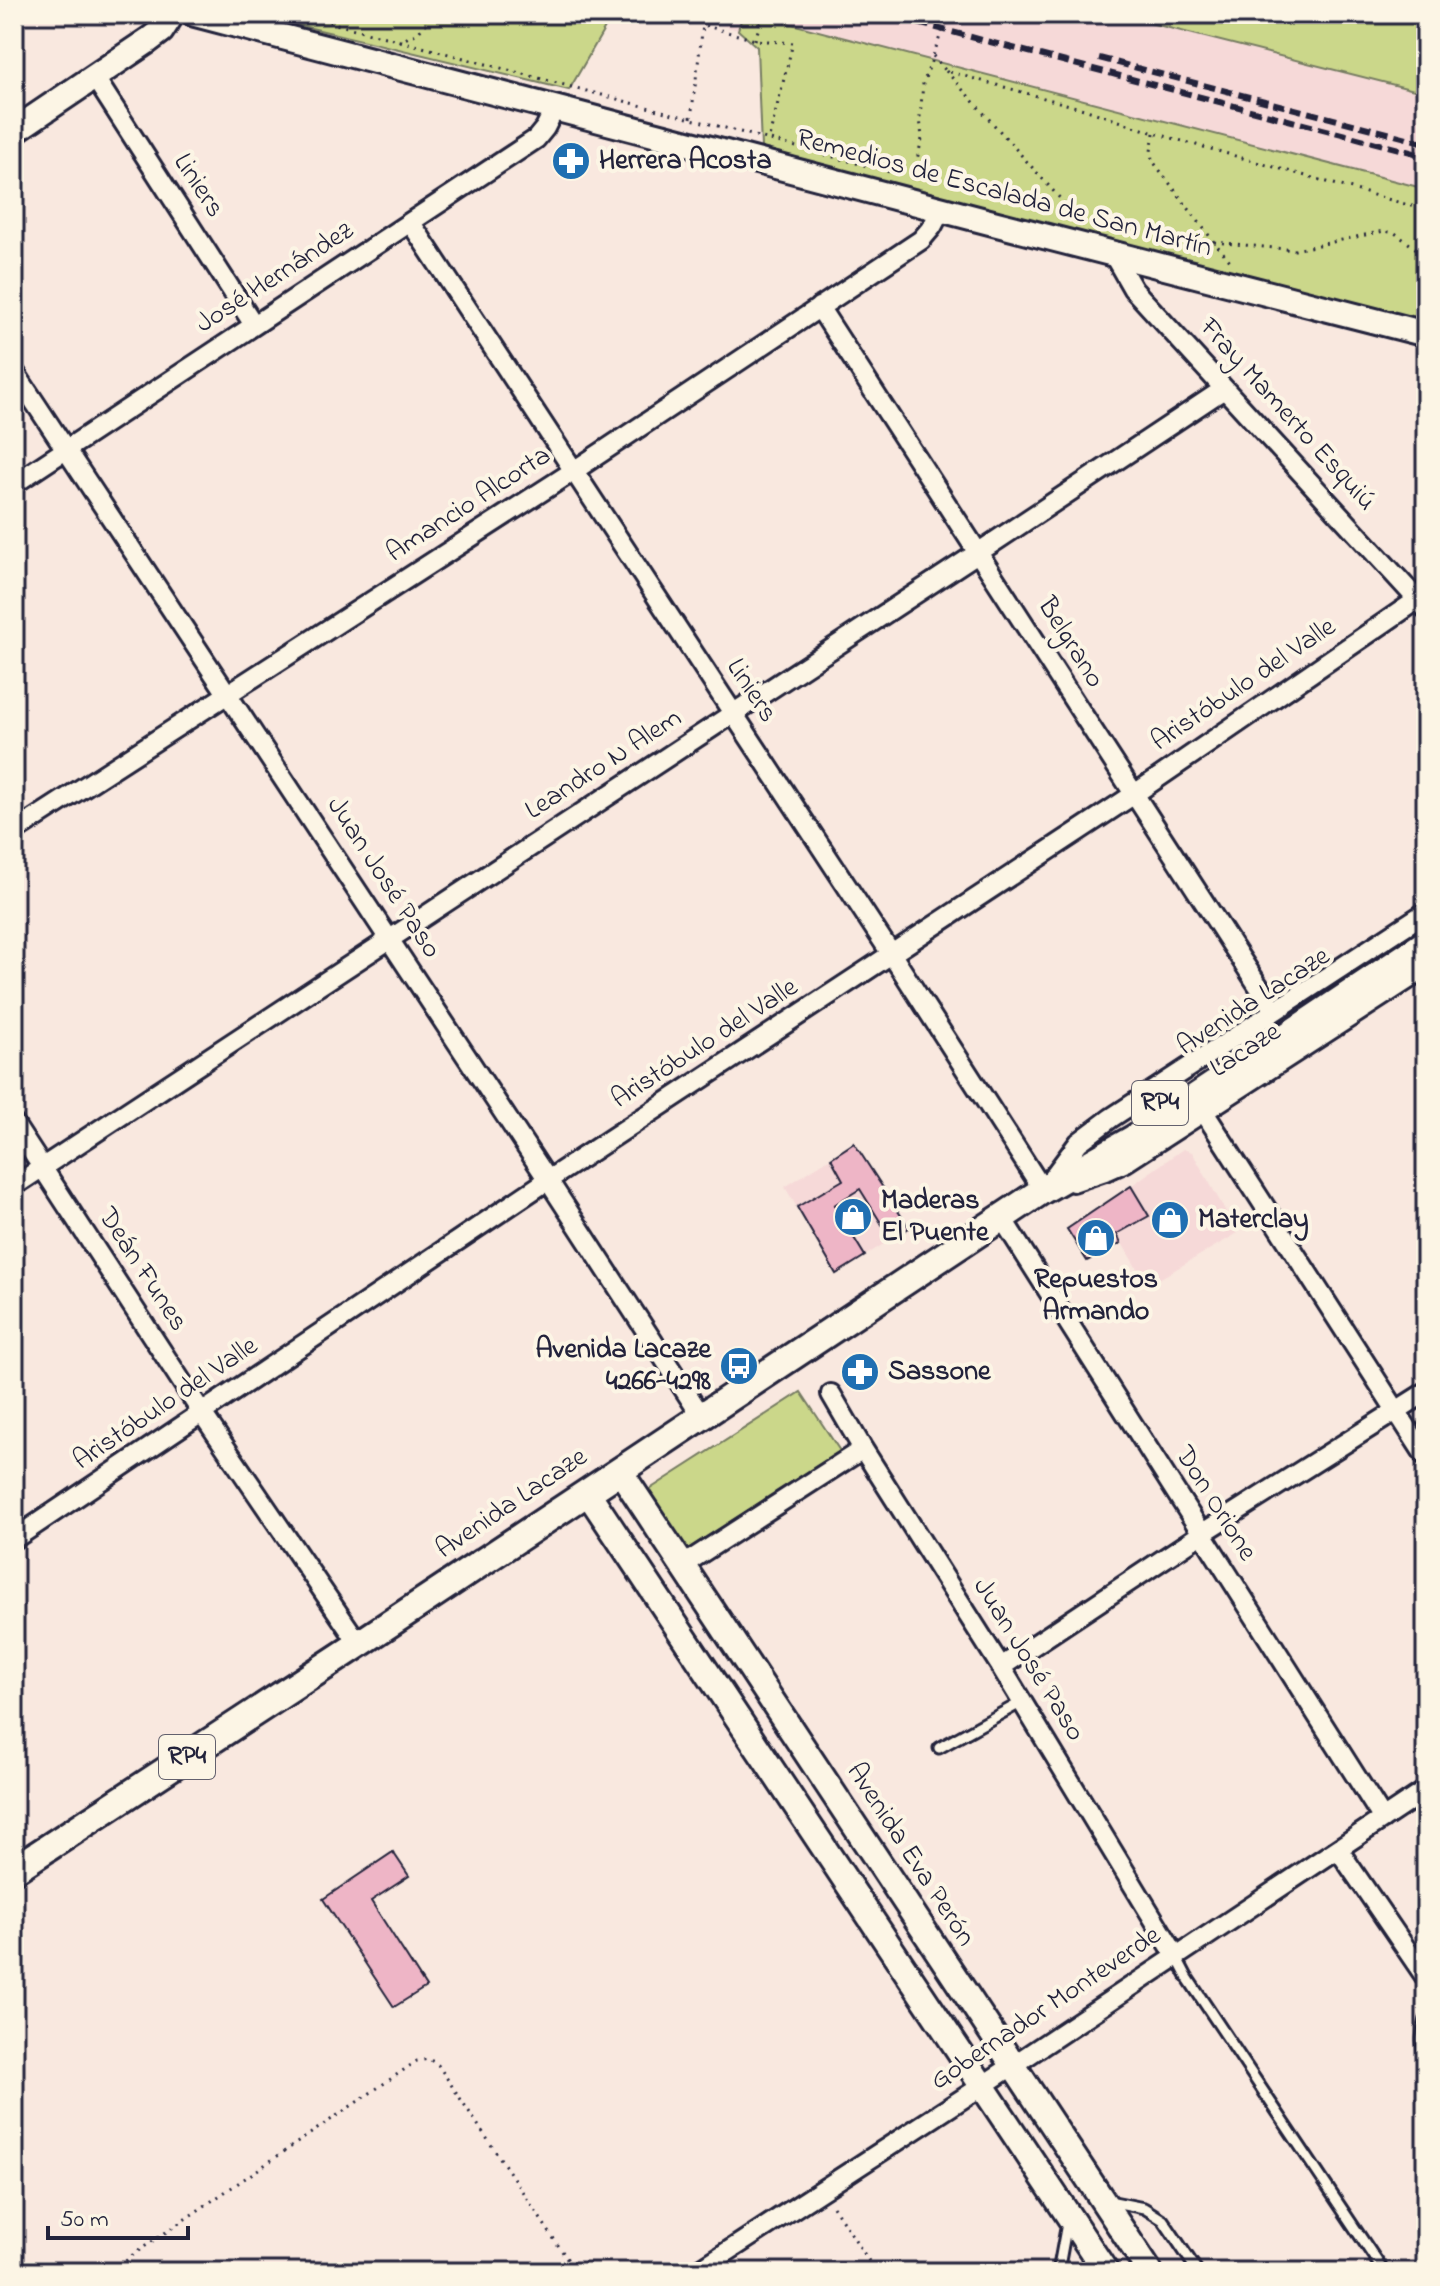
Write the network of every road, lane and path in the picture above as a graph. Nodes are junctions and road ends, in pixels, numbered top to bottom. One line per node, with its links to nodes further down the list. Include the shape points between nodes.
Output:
1 (172, 14): 10 (main road, via 161,31)
2 (195, 14): 11 (main road, Remedios de Escalada de San Martín)
3 (298, 14): 4 (path, via 400,41 418,33)
4 (434, 14)
5 (763, 14): 7 (path)
6 (948, 14): 8 (path)
7 (755, 40): 14 (path, via 793,43); 15 (path, via 703,25)
8 (933, 56): 9 (path); 16 (path, via 920,97 922,139)
9 (946, 71): 13 (path); 20 (path)
10 (95, 78): 12 (main road); 26 (street, Liniers)
11 (555, 108): 15 (main road, Remedios de Escalada de San Martín); 19 (street, José Hernández, via 536,139)
12 (14, 131)
13 (1154, 133): 18 (path); 21 (path, via 1152,160)
14 (769, 138)
15 (685, 141): 16 (main road, Remedios de Escalada de San Martín)
16 (907, 200): 17 (main road, Remedios de Escalada de San Martín)
17 (941, 210): 22 (main road, Remedios de Escalada de San Martín); 25 (street, Amancio Alcorta, via 921,240)
18 (1426, 210)
19 (411, 223): 26 (street, José Hernández); 31 (street, Liniers)
20 (1086, 228)
21 (1214, 242): 23 (path, via 1295,250 1384,231); 24 (path)
22 (1113, 254): 27 (main road, Remedios de Escalada de San Martín); 29 (street, Fray Mamerto Esquiú, via 1133,289)
23 (1426, 256)
24 (1238, 269)
25 (819, 307): 31 (street, Amancio Alcorta); 33 (street, Belgrano)
26 (254, 325): 30 (street, José Hernández)
27 (1426, 334)
28 (14, 371): 30 (street, Juan José Paso)
29 (1224, 389): 33 (street, Leandro N Alem); 34 (street, Fray Mamerto Esquiú)
30 (66, 450): 32 (street, José Hernández); 35 (street, Juan José Paso)
31 (575, 470): 35 (street, Amancio Alcorta); 36 (street, Liniers)
32 (14, 484)
33 (979, 552): 36 (street, Leandro N Alem); 37 (street, Belgrano)
34 (1423, 601): 37 (street, Aristóbulo del Valle)
35 (228, 694): 38 (street, Amancio Alcorta); 41 (street, Juan José Paso)
36 (732, 714): 41 (street, Leandro N Alem); 43 (street, Liniers)
37 (1133, 795): 43 (street, Aristóbulo del Valle); 45 (street, Belgrano)
38 (14, 832)
39 (1426, 912): 45 (street, Lacaze)
40 (1426, 928): 45 (main road, Avenida Lacaze / RP4)
41 (390, 940): 48 (street, Leandro N Alem); 49 (street, Juan José Paso)
42 (1426, 943): 45 (main road, Avenida Lacaze / RP4)
43 (892, 955): 49 (street, Aristóbulo del Valle); 51 (street, Liniers)
44 (1426, 968): 46 (street, Lacaze)
45 (1281, 1022): 51 (main road, Avenida Lacaze / RP4, via 1133,1139)
46 (1204, 1112): 51 (street, Lacaze, via 1126,1162); 55 (street)
47 (14, 1124): 48 (street, Deán Funes)
48 (43, 1168): 50 (street, Leandro N Alem); 56 (street, Deán Funes)
49 (548, 1180): 56 (street, Aristóbulo del Valle); 57 (street, Juan José Paso)
50 (14, 1186)
51 (1043, 1190): 52 (main road, Avenida Lacaze / RP4)
52 (1002, 1218): 57 (main road, Avenida Lacaze / RP4); 62 (street, Don Orione)
53 (1426, 1392): 55 (street)
54 (831, 1394): 58 (street, Juan José Paso)
55 (1397, 1411): 59 (street); 62 (street)
56 (202, 1413): 63 (street, Aristóbulo del Valle); 65 (street, Deán Funes)
57 (702, 1417): 60 (main road, Avenida Lacaze / RP4)
58 (863, 1449): 64 (street); 66 (street, Juan José Paso)
59 (1426, 1457)
60 (620, 1471): 61 (main road, Avenida Lacaze / RP4); 64 (main road, Avenida Eva Perón)
61 (588, 1493): 65 (main road, Avenida Lacaze / RP4); 78 (main road)
62 (1201, 1534): 66 (street); 70 (street, Don Orione)
63 (14, 1539)
64 (683, 1565): 77 (main road, Avenida Eva Perón)
65 (359, 1644): 72 (main road, Avenida Lacaze / RP4)
66 (1001, 1667): 67 (street, Juan José Paso)
67 (1022, 1702): 68 (lane); 73 (street, Juan José Paso)
68 (939, 1748)
69 (1426, 1790): 70 (street, Gobernador Monteverde)
70 (1383, 1819): 71 (street, Gobernador Monteverde)
71 (1338, 1849): 73 (street, Gobernador Monteverde); 74 (street)
72 (14, 1870)
73 (1176, 1956): 77 (street, Gobernador Monteverde); 90 (lane)
74 (1426, 1978)
75 (1426, 2019): 76 (lane)
76 (1426, 2054)
77 (1013, 2064): 78 (street, Gobernador Monteverde); 80 (main road, Avenida Eva Perón)
78 (982, 2086): 79 (street, Gobernador Monteverde); 81 (main road)
79 (822, 2190): 84 (street, Gobernador Monteverde); 85 (path)
80 (1102, 2200): 88 (main road, Avenida Eva Perón); 89 (lane, via 1144,2208 1163,2220)
81 (1069, 2216): 86 (lane); 87 (main road)
82 (114, 2272): 83 (path, via 417,2061 429,2059)
83 (576, 2272)
84 (696, 2272)
85 (876, 2272)
86 (1058, 2272)
87 (1106, 2272)
88 (1150, 2272)
89 (1198, 2272)
90 (1384, 2272)

